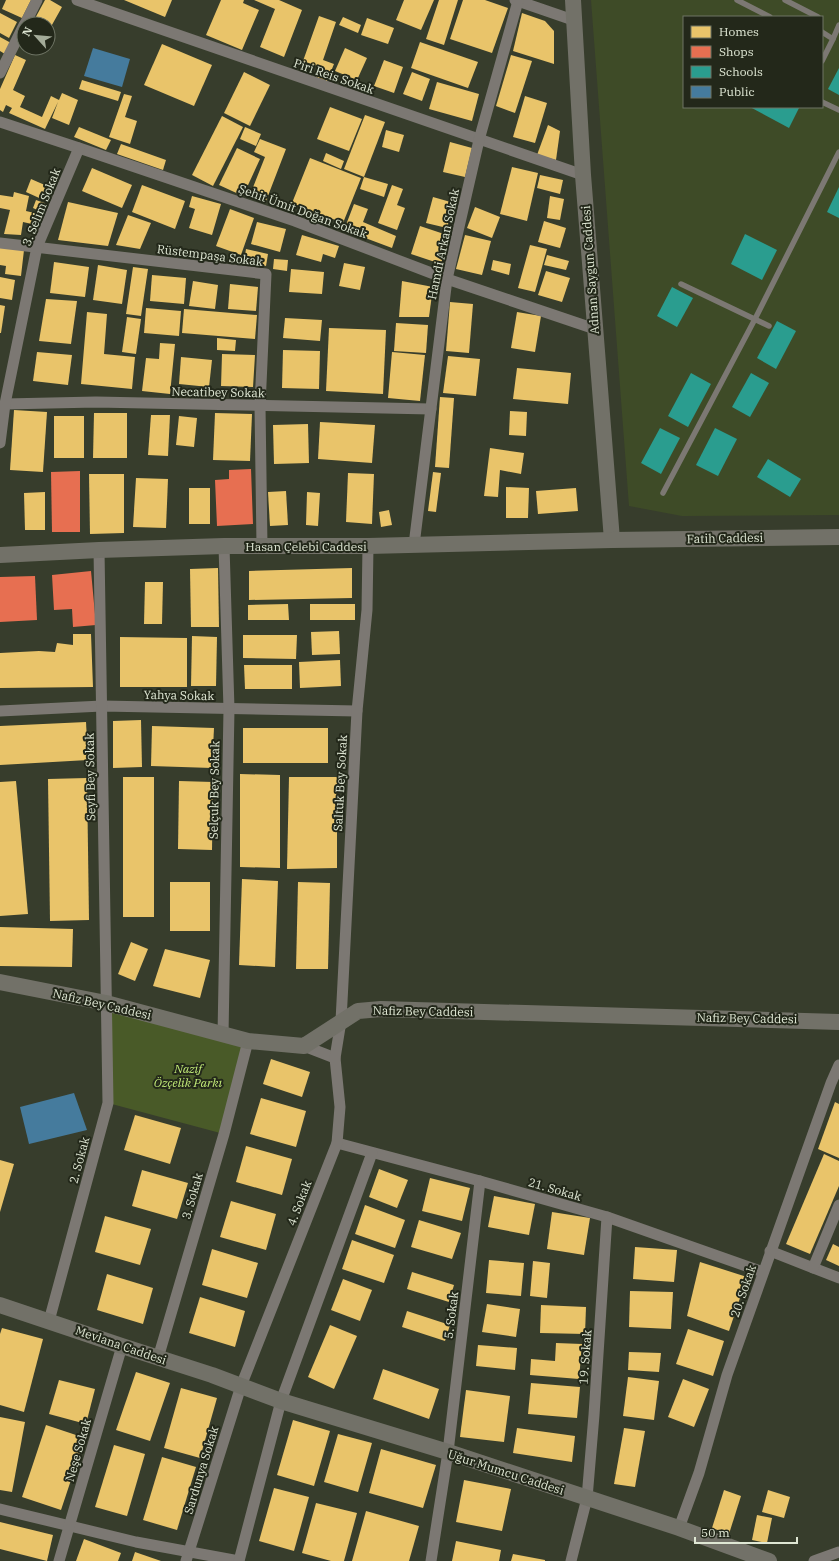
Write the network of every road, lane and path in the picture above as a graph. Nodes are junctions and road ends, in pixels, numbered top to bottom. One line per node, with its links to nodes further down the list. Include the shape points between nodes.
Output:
1 (37, 0): 7 (street)
2 (77, 0): 20 (street, Piri Reis Sokak)
3 (516, 0): 10 (street); 20 (street, Hamdi Arkan Sokak)
4 (573, 0): 10 (street, Adnan Saygun Caddesi)
5 (737, 0): 8 (lane)
6 (785, 0): 9 (lane)
7 (29, 16)
8 (768, 16)
9 (816, 16)
10 (573, 20): 23 (street, Adnan Saygun Caddesi)
11 (839, 25): 13 (lane)
12 (823, 33): 13 (lane)
13 (833, 39): 15 (lane)
14 (16, 41): 16 (street)
15 (823, 59)
16 (0, 73)
17 (823, 102): 18 (lane)
18 (839, 110)
19 (0, 122): 21 (street, Şehit Ümit Doğan Sokak)
20 (479, 140): 23 (street, Piri Reis Sokak); 26 (street, Hamdi Arkan Sokak)
21 (79, 148): 25 (street, 3. Selim Sokak); 26 (street, Şehit Ümit Doğan Sokak, via 295,221)
22 (839, 152): 28 (lane)
23 (583, 175): 30 (street, Adnan Saygun Caddesi)
24 (0, 243): 25 (street, Rüstempaşa Sokak)
25 (37, 247): 31 (street, 3. Selim Sokak); 32 (street, Rüstempaşa Sokak, via 266,274)
26 (447, 279): 30 (street, Şehit Ümit Doğan Sokak); 33 (street, Hamdi Arkan Sokak)
27 (681, 284): 28 (lane)
28 (755, 319): 29 (lane); 36 (lane)
29 (768, 326)
30 (595, 329): 38 (street, Adnan Saygun Caddesi)
31 (5, 404): 32 (street, Necatibey Sokak, via 96,402); 34 (street, 3. Selim Sokak)
32 (260, 406): 33 (street, Necatibey Sokak); 41 (street, Rüstempaşa Sokak)
33 (431, 409): 39 (street, Hamdi Arkan Sokak)
34 (1, 423): 35 (street, 3. Selim Sokak)
35 (0, 444)
36 (663, 493)
37 (839, 537): 38 (street, Fatih Caddesi)
38 (612, 540): 39 (street, Hasan Çelebi Caddesi)
39 (414, 545): 42 (street, Hasan Çelebi Caddesi)
40 (224, 546): 41 (street, Hasan Çelebi Caddesi); 43 (street, Hasan Çelebi Caddesi); 46 (street, Selçuk Bey Sokak)
41 (262, 546): 42 (street, Hasan Çelebi Caddesi)
42 (368, 546): 48 (street, Saltuk Bey Sokak, via 367,610)
43 (99, 550): 44 (street, Hasan Çelebi Caddesi); 45 (street, Seyfi Bey Sokak)
44 (0, 555)
45 (102, 706): 46 (street, Yahya Sokak); 47 (street, Yahya Sokak); 50 (street, Seyfi Bey Sokak)
46 (229, 709): 48 (street, Yahya Sokak); 53 (street, Selçuk Bey Sokak)
47 (0, 711)
48 (357, 711): 51 (street, Saltuk Bey Sokak)
49 (0, 982): 50 (street, Nafiz Bey Caddesi)
50 (106, 1003): 53 (street, Nafiz Bey Caddesi); 68 (street, 2. Sokak, via 108,1103)
51 (341, 1021): 52 (street, Nafiz Bey Caddesi, via 358,1011 380,1009); 55 (street, Nafiz Bey Caddesi); 56 (street, 4. Sokak)
52 (839, 1022)
53 (223, 1035): 54 (street, Nafiz Bey Caddesi)
54 (248, 1041): 55 (street, Nafiz Bey Caddesi); 70 (street, 3. Sokak, via 224,1134)
55 (304, 1046): 56 (street)
56 (335, 1058): 58 (street, 4. Sokak, via 340,1107)
57 (839, 1065): 63 (street, 20. Sokak)
58 (337, 1143): 59 (street, 21. Sokak); 71 (street, 4. Sokak)
59 (372, 1153): 60 (street, 21. Sokak); 72 (street)
60 (480, 1181): 62 (street, 21. Sokak); 73 (street, 5. Sokak)
61 (839, 1205): 64 (street)
62 (607, 1217): 65 (street, 21. Sokak); 74 (street, 19. Sokak)
63 (770, 1251): 64 (street); 65 (street, 20. Sokak)
64 (813, 1268): 66 (street)
65 (763, 1272): 77 (street, 20. Sokak, via 727,1375 699,1473)
66 (839, 1278)
67 (0, 1305): 68 (street, Mevlana Caddesi)
68 (49, 1321): 69 (street, Mevlana Caddesi)
69 (122, 1346): 70 (street, Mevlana Caddesi); 76 (street, Neşe Sokak)
70 (158, 1358): 71 (street, Mevlana Caddesi)
71 (241, 1386): 72 (street, Uğur Mumcu Caddesi); 79 (street, Sardunya Sokak)
72 (281, 1401): 73 (street, Uğur Mumcu Caddesi); 79 (street, via 239,1561)
73 (448, 1452): 74 (street, Uğur Mumcu Caddesi); 81 (street, 5. Sokak)
74 (587, 1498): 77 (street, Uğur Mumcu Caddesi); 82 (street, 19. Sokak)
75 (0, 1509): 76 (street)
76 (70, 1526): 79 (street); 80 (street, Neşe Sokak)
77 (679, 1528): 83 (street, Uğur Mumcu Caddesi)
78 (839, 1552): 84 (street)
79 (188, 1556)
80 (59, 1561)
81 (431, 1561)
82 (571, 1561)
83 (769, 1561)
84 (814, 1561)

